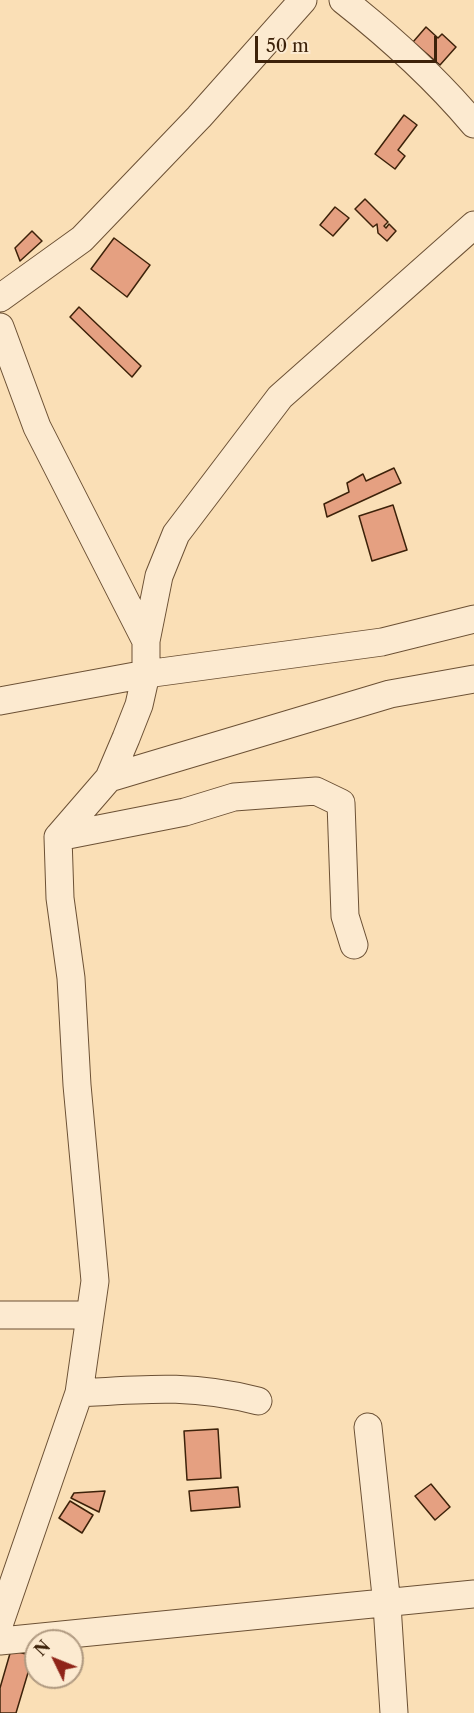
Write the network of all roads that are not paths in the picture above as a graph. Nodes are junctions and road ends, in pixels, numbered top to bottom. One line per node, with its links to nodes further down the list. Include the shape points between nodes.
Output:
1 (303, 0): 6 (street, via 199,117 82,239)
2 (343, 0): 3 (street, via 406,53)
3 (474, 124)
4 (474, 225): 5 (street)
5 (462, 247): 9 (street, via 393,298 279,398 176,534 159,576)
6 (0, 298)
7 (0, 327): 9 (street, via 37,427)
8 (474, 619): 10 (street, via 382,642)
9 (146, 641): 10 (street)
10 (146, 674): 12 (street); 13 (street, via 139,705)
11 (474, 679): 13 (street, via 390,694)
12 (0, 701)
13 (109, 778): 14 (street)
14 (58, 837): 15 (street, via 185,812 234,797 316,791 341,803 345,916); 17 (street, via 60,898 71,978 95,1281)
15 (354, 945)
16 (0, 1315): 17 (street)
17 (90, 1315): 18 (street)
18 (79, 1393): 19 (street, via 178,1387 224,1392); 23 (street)
19 (258, 1401)
20 (368, 1427): 22 (street)
21 (474, 1594): 22 (street)
22 (387, 1605): 24 (street); 25 (street)
23 (0, 1622)
24 (0, 1641)
25 (394, 1713)

